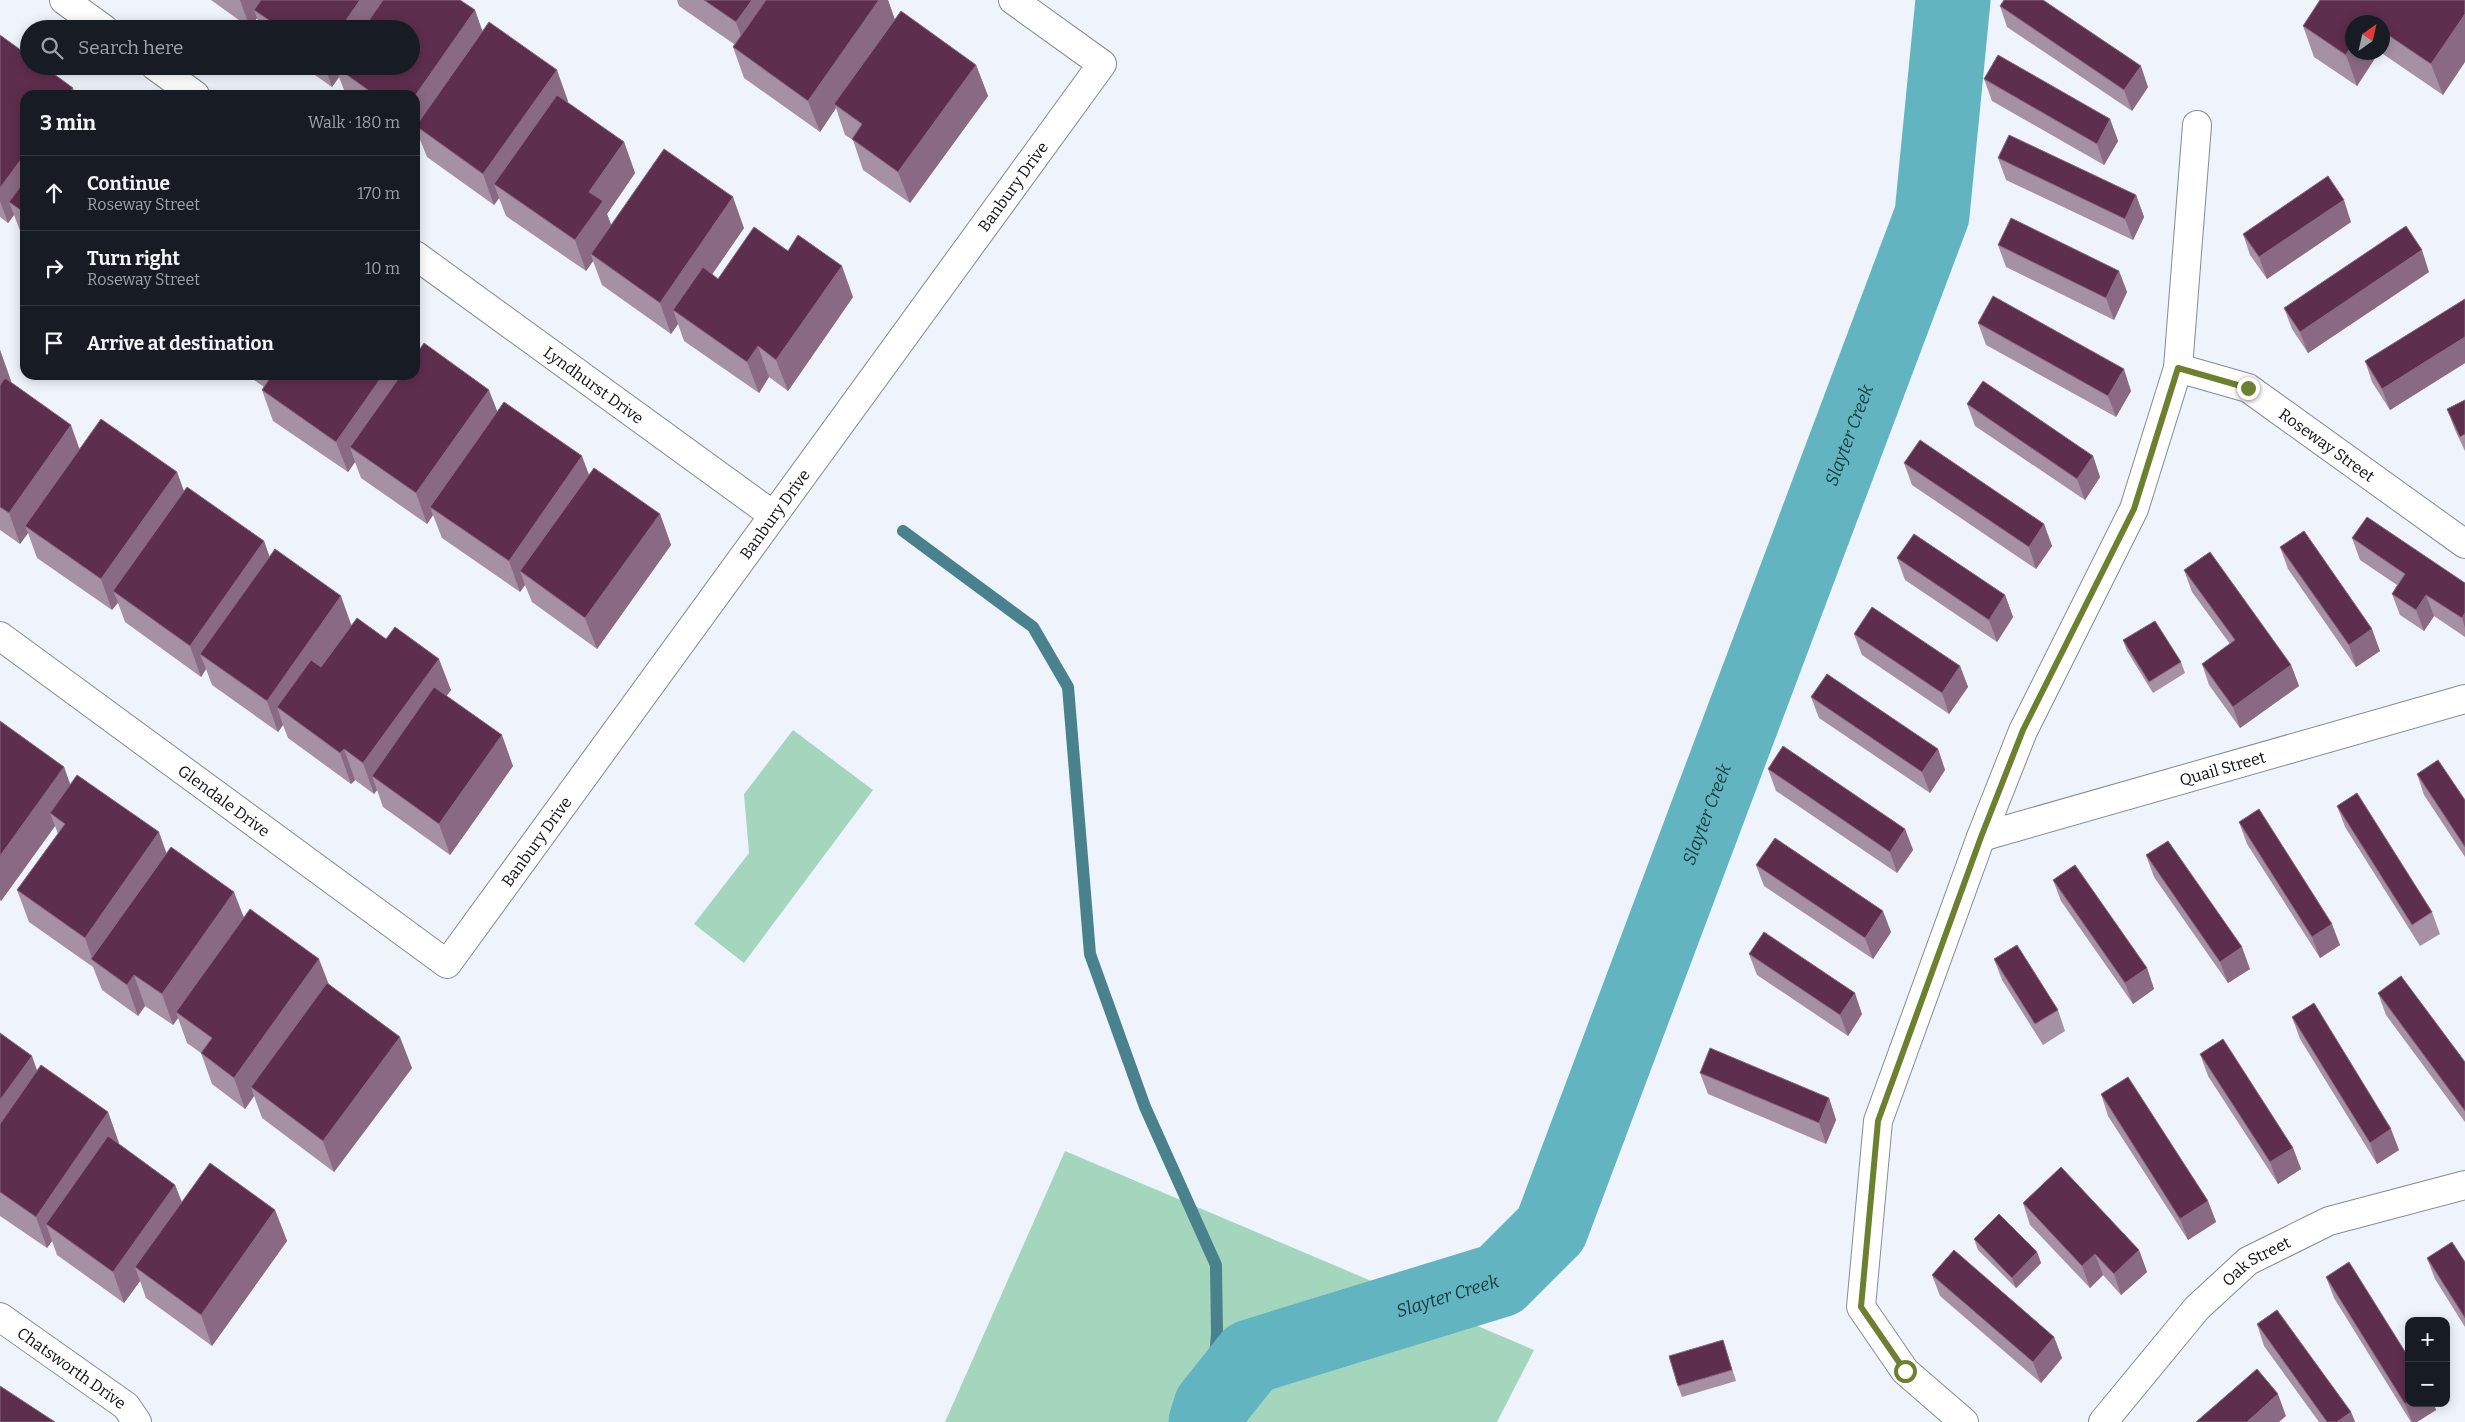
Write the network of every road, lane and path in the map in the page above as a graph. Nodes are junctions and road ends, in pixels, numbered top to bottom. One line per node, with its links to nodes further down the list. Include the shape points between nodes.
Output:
1 (64, 0): 3 (street)
2 (1013, 0): 9 (street, Banbury Drive, via 1102,64)
3 (92, 20)
4 (167, 75): 5 (street)
5 (188, 90)
6 (2197, 125): 8 (street)
7 (420, 259): 9 (street, Lyndhurst Drive)
8 (2178, 368): 10 (street, Roseway Street, via 2248,388); 13 (street, via 2134,509 2023,730)
9 (773, 516): 14 (street, Banbury Drive)
10 (2465, 544)
11 (0, 636): 14 (street, Glendale Drive)
12 (2465, 700): 13 (street, Quail Street)
13 (1981, 837): 18 (street, via 1878,1121 1861,1307 1905,1371)
14 (447, 964)
15 (2465, 1185): 19 (street, Oak Street, via 2330,1221 2248,1262 2197,1308)
16 (0, 1317): 17 (street, Chatsworth Drive, via 126,1406)
17 (137, 1422)
18 (1964, 1422)
19 (2103, 1422)

